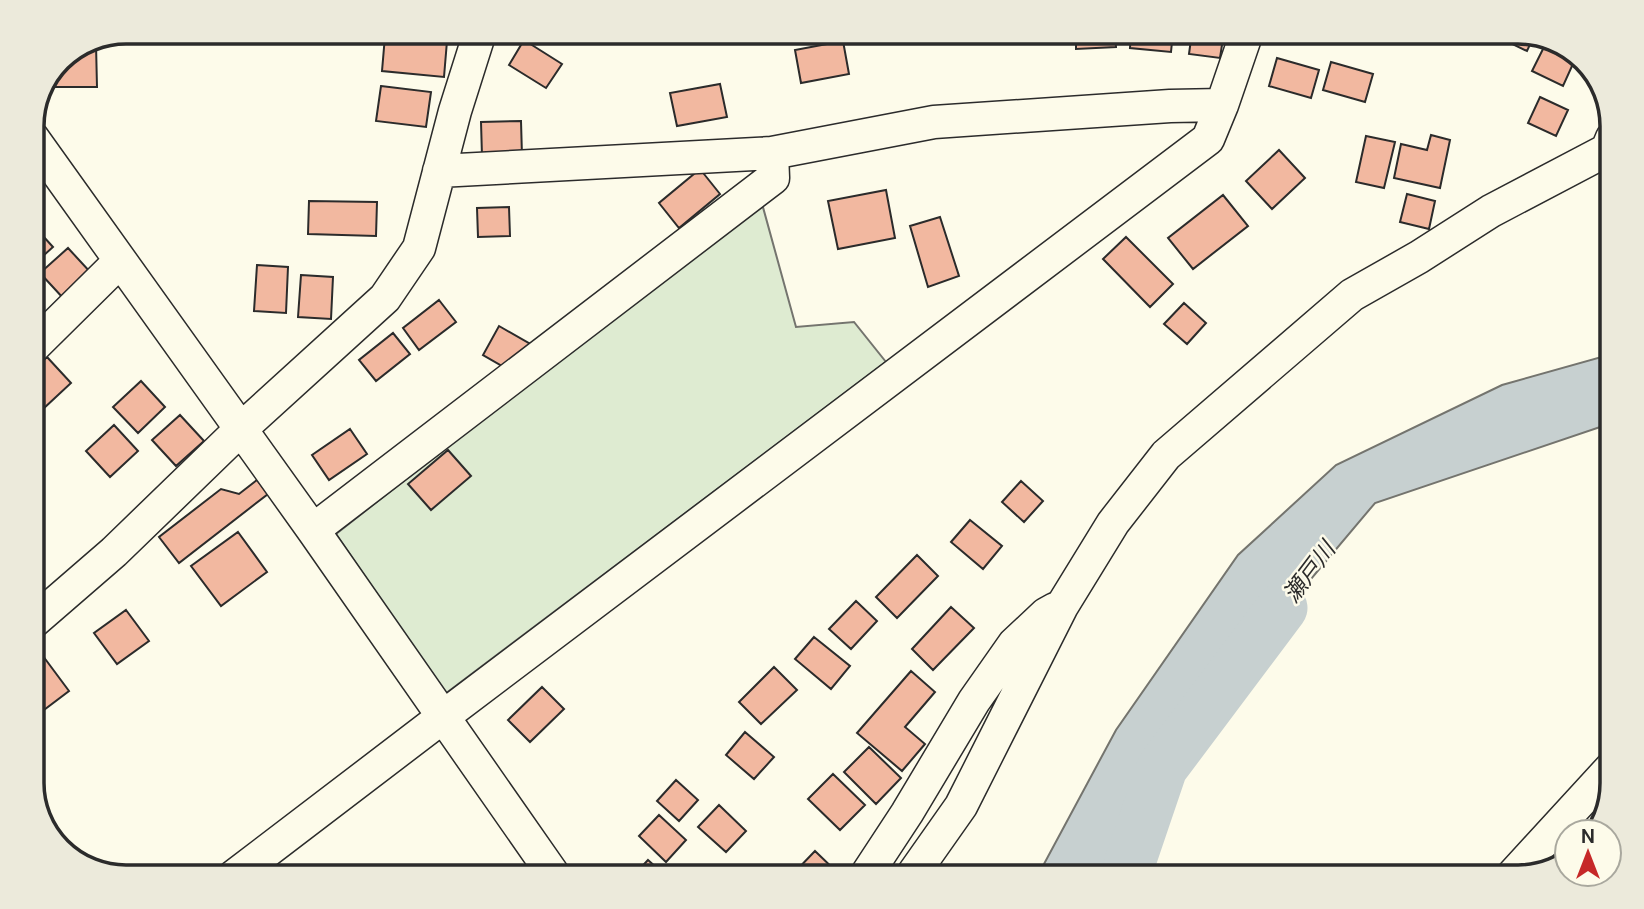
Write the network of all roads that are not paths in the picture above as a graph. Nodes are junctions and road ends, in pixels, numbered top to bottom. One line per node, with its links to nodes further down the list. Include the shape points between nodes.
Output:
1 (476, 44): 7 (street)
2 (1243, 44): 3 (street)
3 (1222, 105): 4 (street, via 934,122); 14 (street, via 1208,139)
4 (772, 153): 7 (street); 11 (street, via 773,178)
5 (44, 154): 8 (street)
6 (1600, 154): 12 (street, via 1491,211 1352,295 1166,455 1113,523)
7 (439, 171): 10 (street, via 419,248 385,298)
8 (120, 261): 9 (street); 10 (street)
9 (44, 336)
10 (241, 429): 11 (street); 13 (street)
11 (313, 530): 14 (street)
12 (1062, 606): 18 (street, via 1046,614 1014,644); 19 (street, via 961,806)
13 (44, 613)
14 (444, 716): 16 (street); 17 (street)
15 (1600, 779): 20 (street)
16 (249, 865)
17 (547, 865)
18 (873, 865)
19 (920, 865)
20 (1524, 865)

